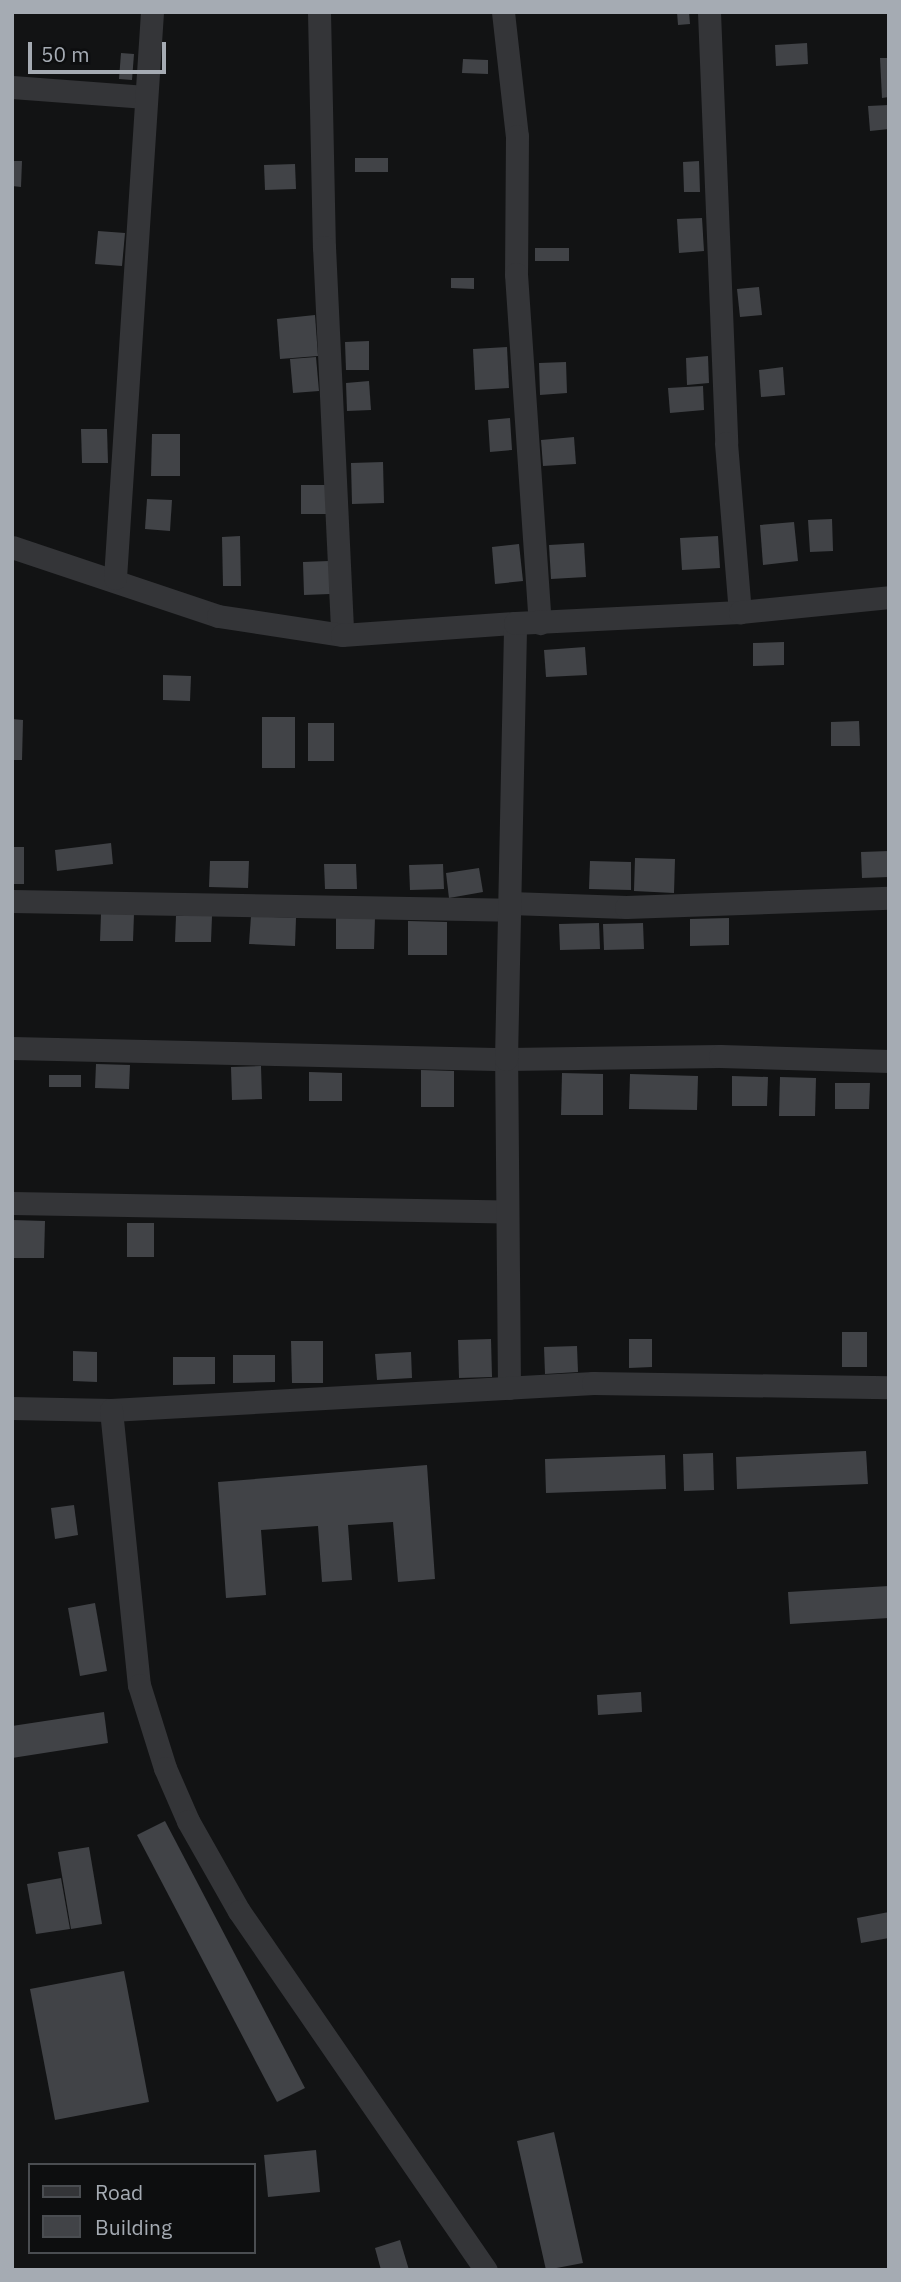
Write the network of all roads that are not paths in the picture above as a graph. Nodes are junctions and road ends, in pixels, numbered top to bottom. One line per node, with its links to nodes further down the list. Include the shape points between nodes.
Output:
1 (152, 12): 6 (street)
2 (319, 12): 13 (street, via 324,247)
3 (503, 12): 12 (street, via 517,136 516,274)
4 (709, 12): 10 (street, via 726,443)
5 (12, 87): 6 (street)
6 (146, 97): 8 (street)
7 (12, 547): 8 (street)
8 (115, 578): 13 (street, via 218,616)
9 (889, 597): 10 (street)
10 (740, 612): 12 (street)
11 (514, 623): 12 (street); 13 (street); 16 (street)
12 (540, 623)
13 (342, 635)
14 (889, 898): 16 (street)
15 (12, 901): 16 (street)
16 (510, 907): 18 (street)
17 (12, 1048): 18 (street)
18 (506, 1059): 19 (street, via 720,1056); 21 (street)
19 (889, 1061)
20 (12, 1203): 21 (street)
21 (506, 1212): 23 (street)
22 (889, 1387): 23 (street, via 593,1383)
23 (509, 1388): 25 (street)
24 (12, 1408): 25 (street)
25 (111, 1410): 26 (street, via 139,1685 183,1810 239,1911)
26 (486, 2270)

